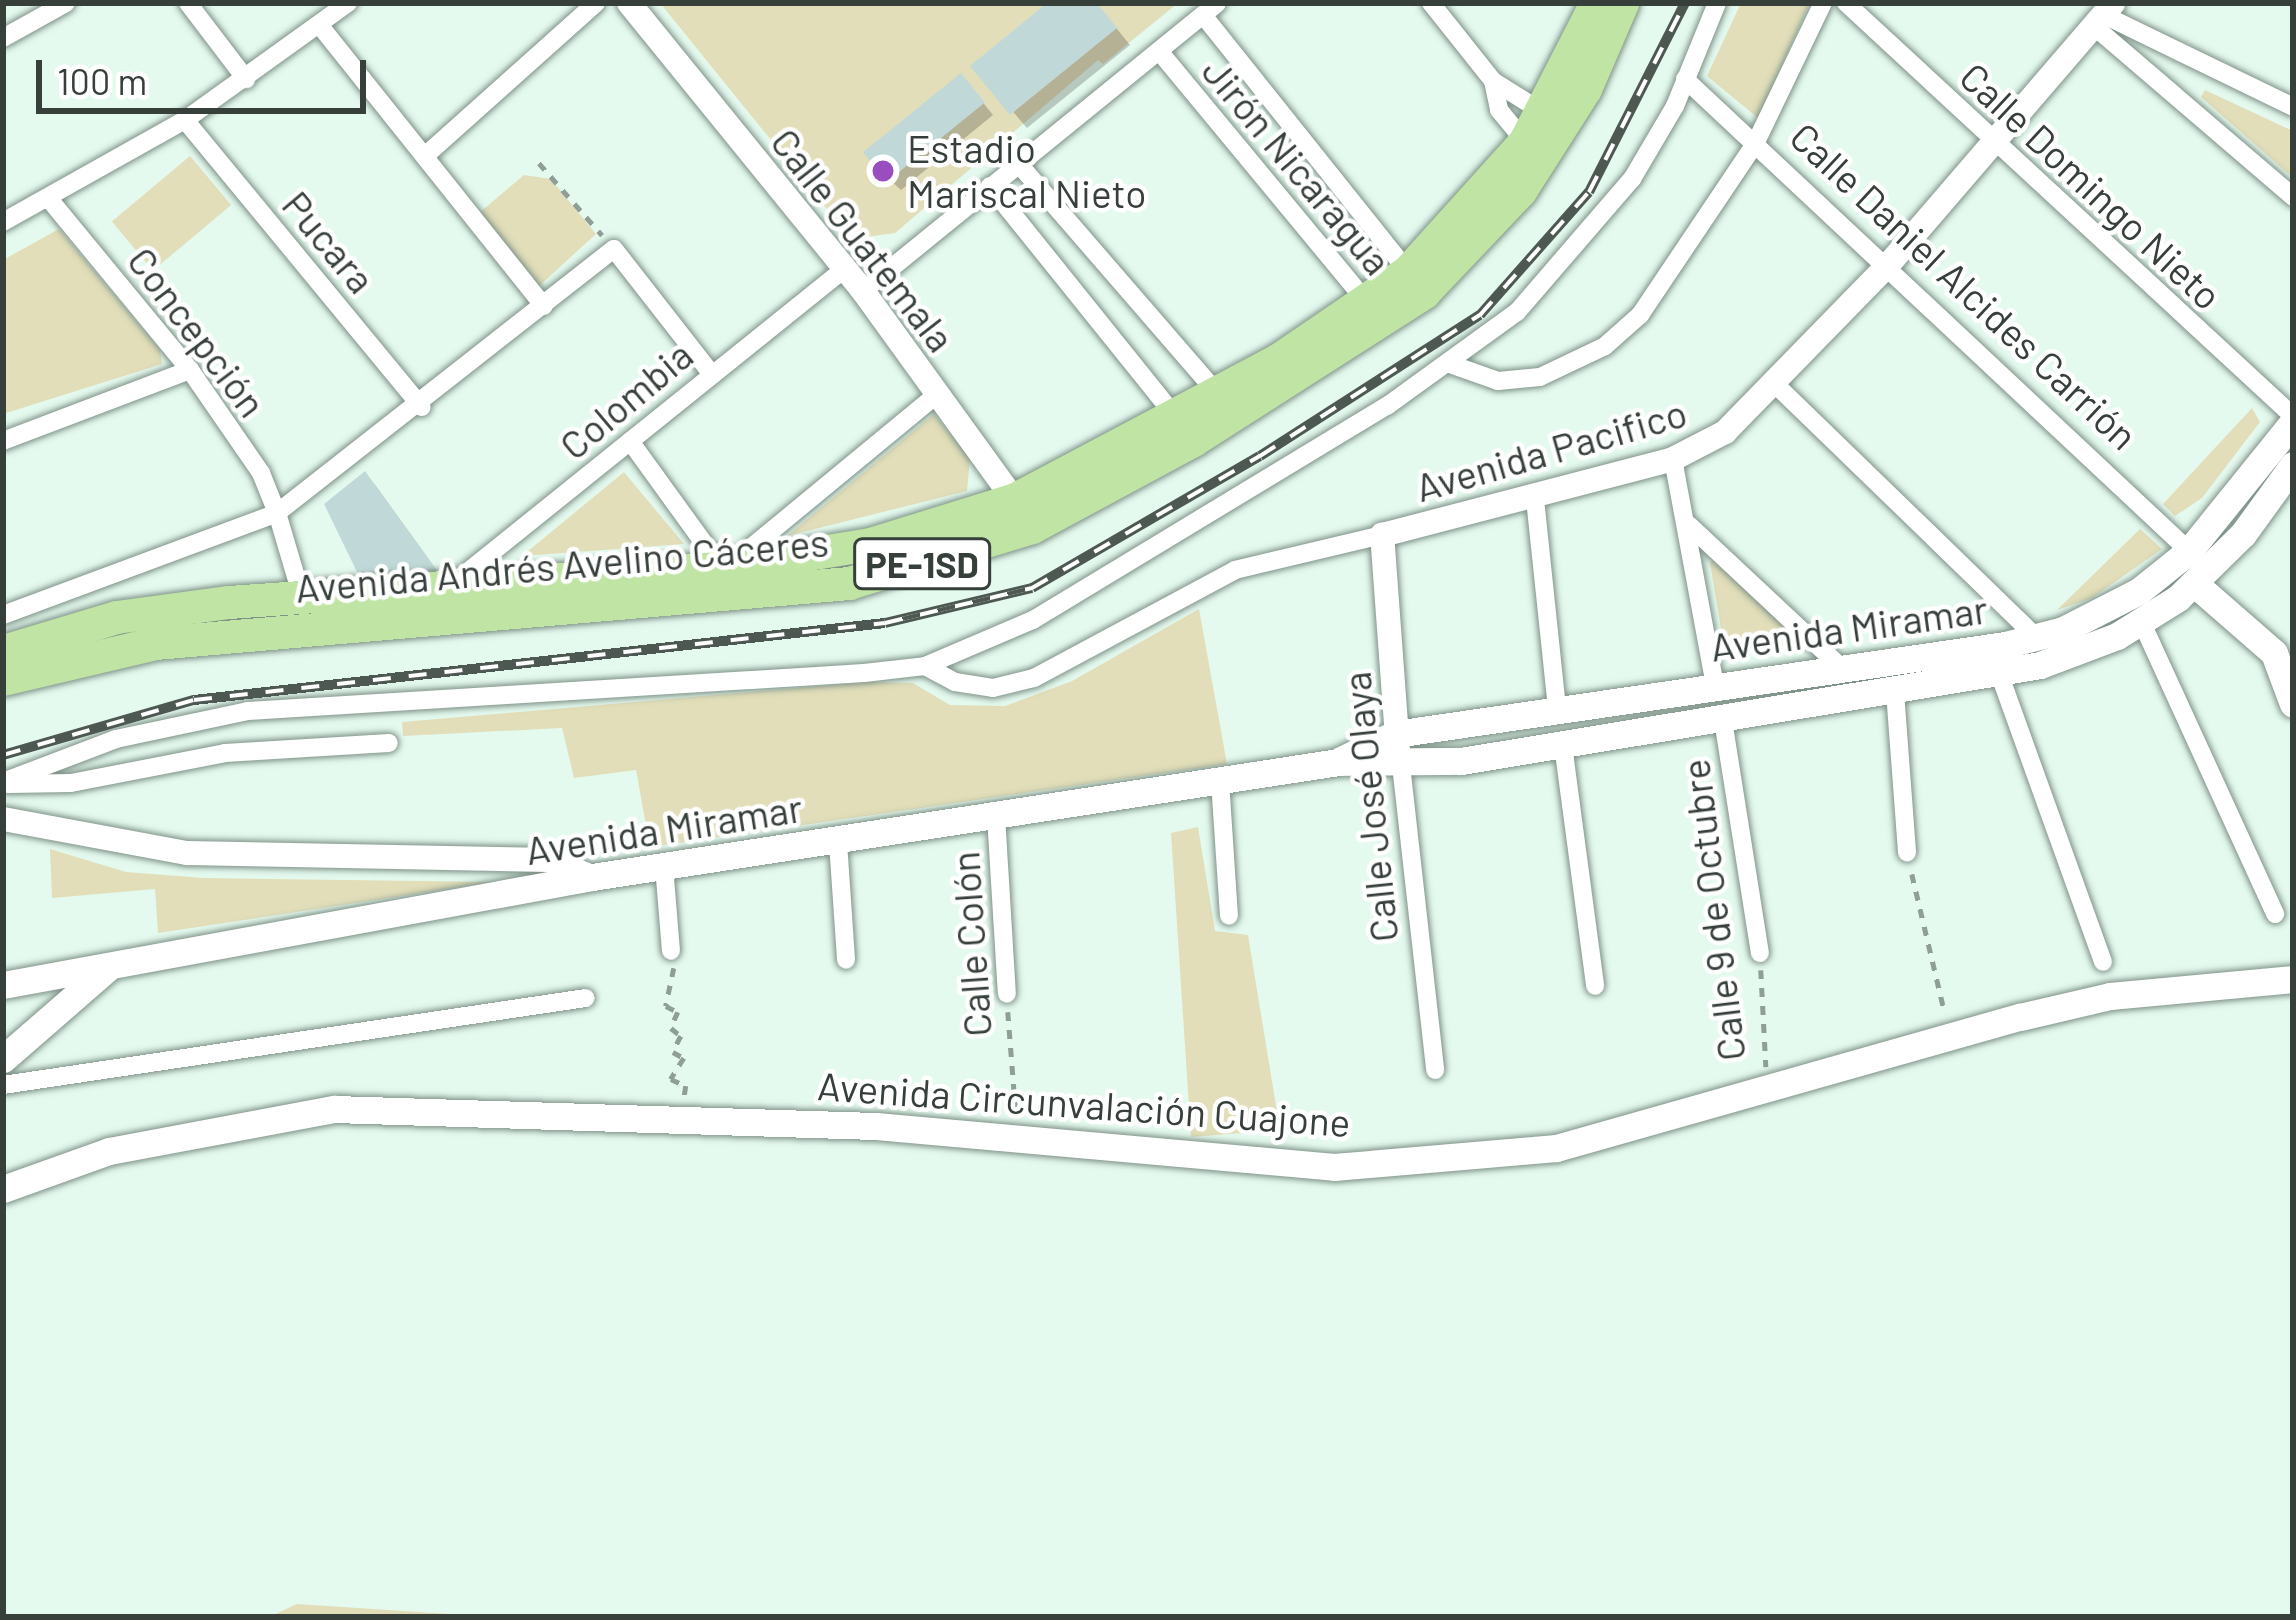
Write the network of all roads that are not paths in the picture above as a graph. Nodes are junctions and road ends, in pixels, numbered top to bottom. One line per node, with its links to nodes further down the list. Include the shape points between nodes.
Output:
1 (66, 3): 15 (street)
2 (188, 3): 17 (street)
3 (347, 3): 14 (street)
4 (596, 3): 25 (street)
5 (629, 3): 32 (street, Calle Guatemala)
6 (1430, 3): 19 (street)
7 (1596, 3): 22 (highway, Avenida Andrés Avelino Cáceres / PE-1SD)
8 (1622, 3): 22 (highway, Avenida Andrés Avelino Cáceres / PE-1SD)
9 (1717, 3): 18 (street)
10 (1823, 3): 24 (street)
11 (1846, 3): 23 (street, Calle Domingo Nieto)
12 (1210, 9): 16 (street); 33 (street, Jirón Nicaragua)
13 (2105, 16): 20 (street); 23 (street, Avenida Pacifico); 28 (street)
14 (321, 26): 17 (street); 25 (street)
15 (3, 38)
16 (1159, 51): 26 (street); 36 (street, Jirón Nicaragua)
17 (246, 79): 21 (street)
18 (1684, 80): 24 (street, Calle Daniel Alcides Carrión); 37 (street, via 1655,143 1582,245 1517,312)
19 (1493, 81): 22 (street); 22 (street, via 1499,110)
20 (2293, 107)
21 (185, 120): 29 (street); 43 (street, Pucara)
22 (1542, 135): 33 (highway, Avenida Andrés Avelino Cáceres / PE-1SD)
23 (1995, 142): 31 (street, Avenida Pacifico); 44 (street, Calle Domingo Nieto)
24 (1755, 144): 31 (street, Calle Daniel Alcides Carrión); 37 (street, via 1684,257 1605,346 1540,377 1498,381)
25 (426, 155): 35 (street)
26 (1017, 162): 27 (street); 42 (street)
27 (991, 186): 34 (street); 45 (street)
28 (2293, 197)
29 (50, 200): 30 (street); 38 (street, Concepción)
30 (3, 222)
31 (1888, 265): 40 (street, Avenida Pacifico); 55 (street, Calle Daniel Alcides Carrión)
32 (844, 268): 34 (street, Calle Guatemala); 39 (street, Colombia)
33 (1416, 282): 36 (highway, Avenida Andrés Avelino Cáceres / PE-1SD)
34 (863, 291): 41 (street, Calle Guatemala)
35 (544, 306): 39 (street, via 614,249); 43 (street)
36 (1375, 314): 42 (highway, Avenida Andrés Avelino Cáceres / PE-1SD)
37 (1450, 364): 64 (street, via 1033,620)
38 (190, 370): 46 (street); 51 (street, Concepción, via 261,473)
39 (710, 372): 47 (street, Colombia)
40 (1776, 386): 48 (street, Avenida Pacifico, via 1725,432); 62 (street)
41 (937, 395): 52 (street, Calle Guatemala); 56 (street)
42 (1225, 404): 45 (highway, Avenida Andrés Avelino Cáceres / PE-1SD)
43 (422, 407): 51 (street)
44 (2293, 419): 55 (main road, Avenida Miramar)
45 (1185, 429): 52 (highway, Avenida Andrés Avelino Cáceres / PE-1SD)
46 (3, 441)
47 (629, 441): 56 (street); 58 (street, Colombia)
48 (1672, 459): 50 (street, Avenida Pacifico); 53 (street)
49 (2293, 465): 57 (main road, Avenida Miramar)
50 (1535, 500): 54 (street, Avenida Pacifico); 71 (street)
51 (277, 513): 59 (street, Concepción); 60 (street)
52 (1023, 513): 56 (highway, Avenida Andrés Avelino Cáceres / PE-1SD); 59 (highway, Avenida Andrés Avelino Cáceres / PE-1SD, via 849,583)
53 (1689, 525): 65 (street); 68 (street)
54 (1382, 535): 64 (street, Avenida Pacifico, via 1235,570 1034,678 993,688); 73 (street, Calle José Olaya)
55 (2189, 551): 62 (main road, Avenida Miramar, via 2112,608)
56 (724, 567): 58 (highway, Avenida Andrés Avelino Cáceres / PE-1SD)
57 (2195, 584): 61 (main road, Avenida Miramar); 70 (main road, via 2274,653)
58 (452, 585): 59 (highway, Avenida Andrés Avelino Cáceres / PE-1SD)
59 (307, 612): 63 (highway, Avenida Andrés Avelino Cáceres / PE-1SD, via 116,617); 67 (highway, Avenida Andrés Avelino Cáceres / PE-1SD)
60 (3, 615)
61 (2142, 623): 66 (main road, Avenida Miramar, via 2066,657); 86 (street)
62 (2037, 638): 65 (main road, Avenida Miramar)
63 (3, 651)
64 (925, 666): 79 (street, via 248,711 116,739)
65 (1843, 668): 68 (main road, Avenida Miramar)
66 (1999, 673): 69 (main road, Avenida Miramar); 91 (street)
67 (3, 679)
68 (1715, 686): 71 (main road, Avenida Miramar)
69 (1895, 692): 72 (main road, Avenida Miramar); 83 (street)
70 (2293, 704)
71 (1557, 709): 73 (main road, Avenida Miramar)
72 (1723, 720): 75 (main road, Avenida Miramar); 89 (street, Calle 9 de Octubre)
73 (1396, 734): 76 (main road, Avenida Miramar); 77 (street, Calle José Olaya)
74 (388, 743): 79 (street, via 225,753 71,783)
75 (1563, 745): 77 (main road, Avenida Miramar); 95 (street)
76 (1338, 761): 77 (main road, Avenida Miramar); 78 (main road, Avenida Miramar)
77 (1401, 765): 99 (street, Calle José Olaya)
78 (1220, 781): 80 (main road, Avenida Miramar); 87 (street)
79 (3, 783)
80 (996, 816): 82 (main road, Avenida Miramar); 96 (street, Calle Colón)
81 (3, 819): 85 (street, via 187,853 550,860)
82 (838, 842): 84 (main road, Avenida Miramar); 90 (street)
83 (1907, 853)
84 (664, 866): 85 (main road, Avenida Miramar); 88 (street)
85 (592, 877): 92 (main road, Avenida Miramar)
86 (2276, 914)
87 (1228, 916)
88 (671, 951)
89 (1760, 952)
90 (846, 960)
91 (2103, 962)
92 (109, 967): 94 (main road, Avenida Miramar); 98 (main road)
93 (2293, 979): 101 (main road, Avenida Circunvalación Cuajone, via 2110,997 1556,1148 1334,1167 673,1118 334,1109 109,1151)
94 (3, 985)
95 (1595, 986)
96 (1007, 994)
97 (586, 998): 100 (street)
98 (3, 1059)
99 (1435, 1070)
100 (3, 1085)
101 (3, 1189)

